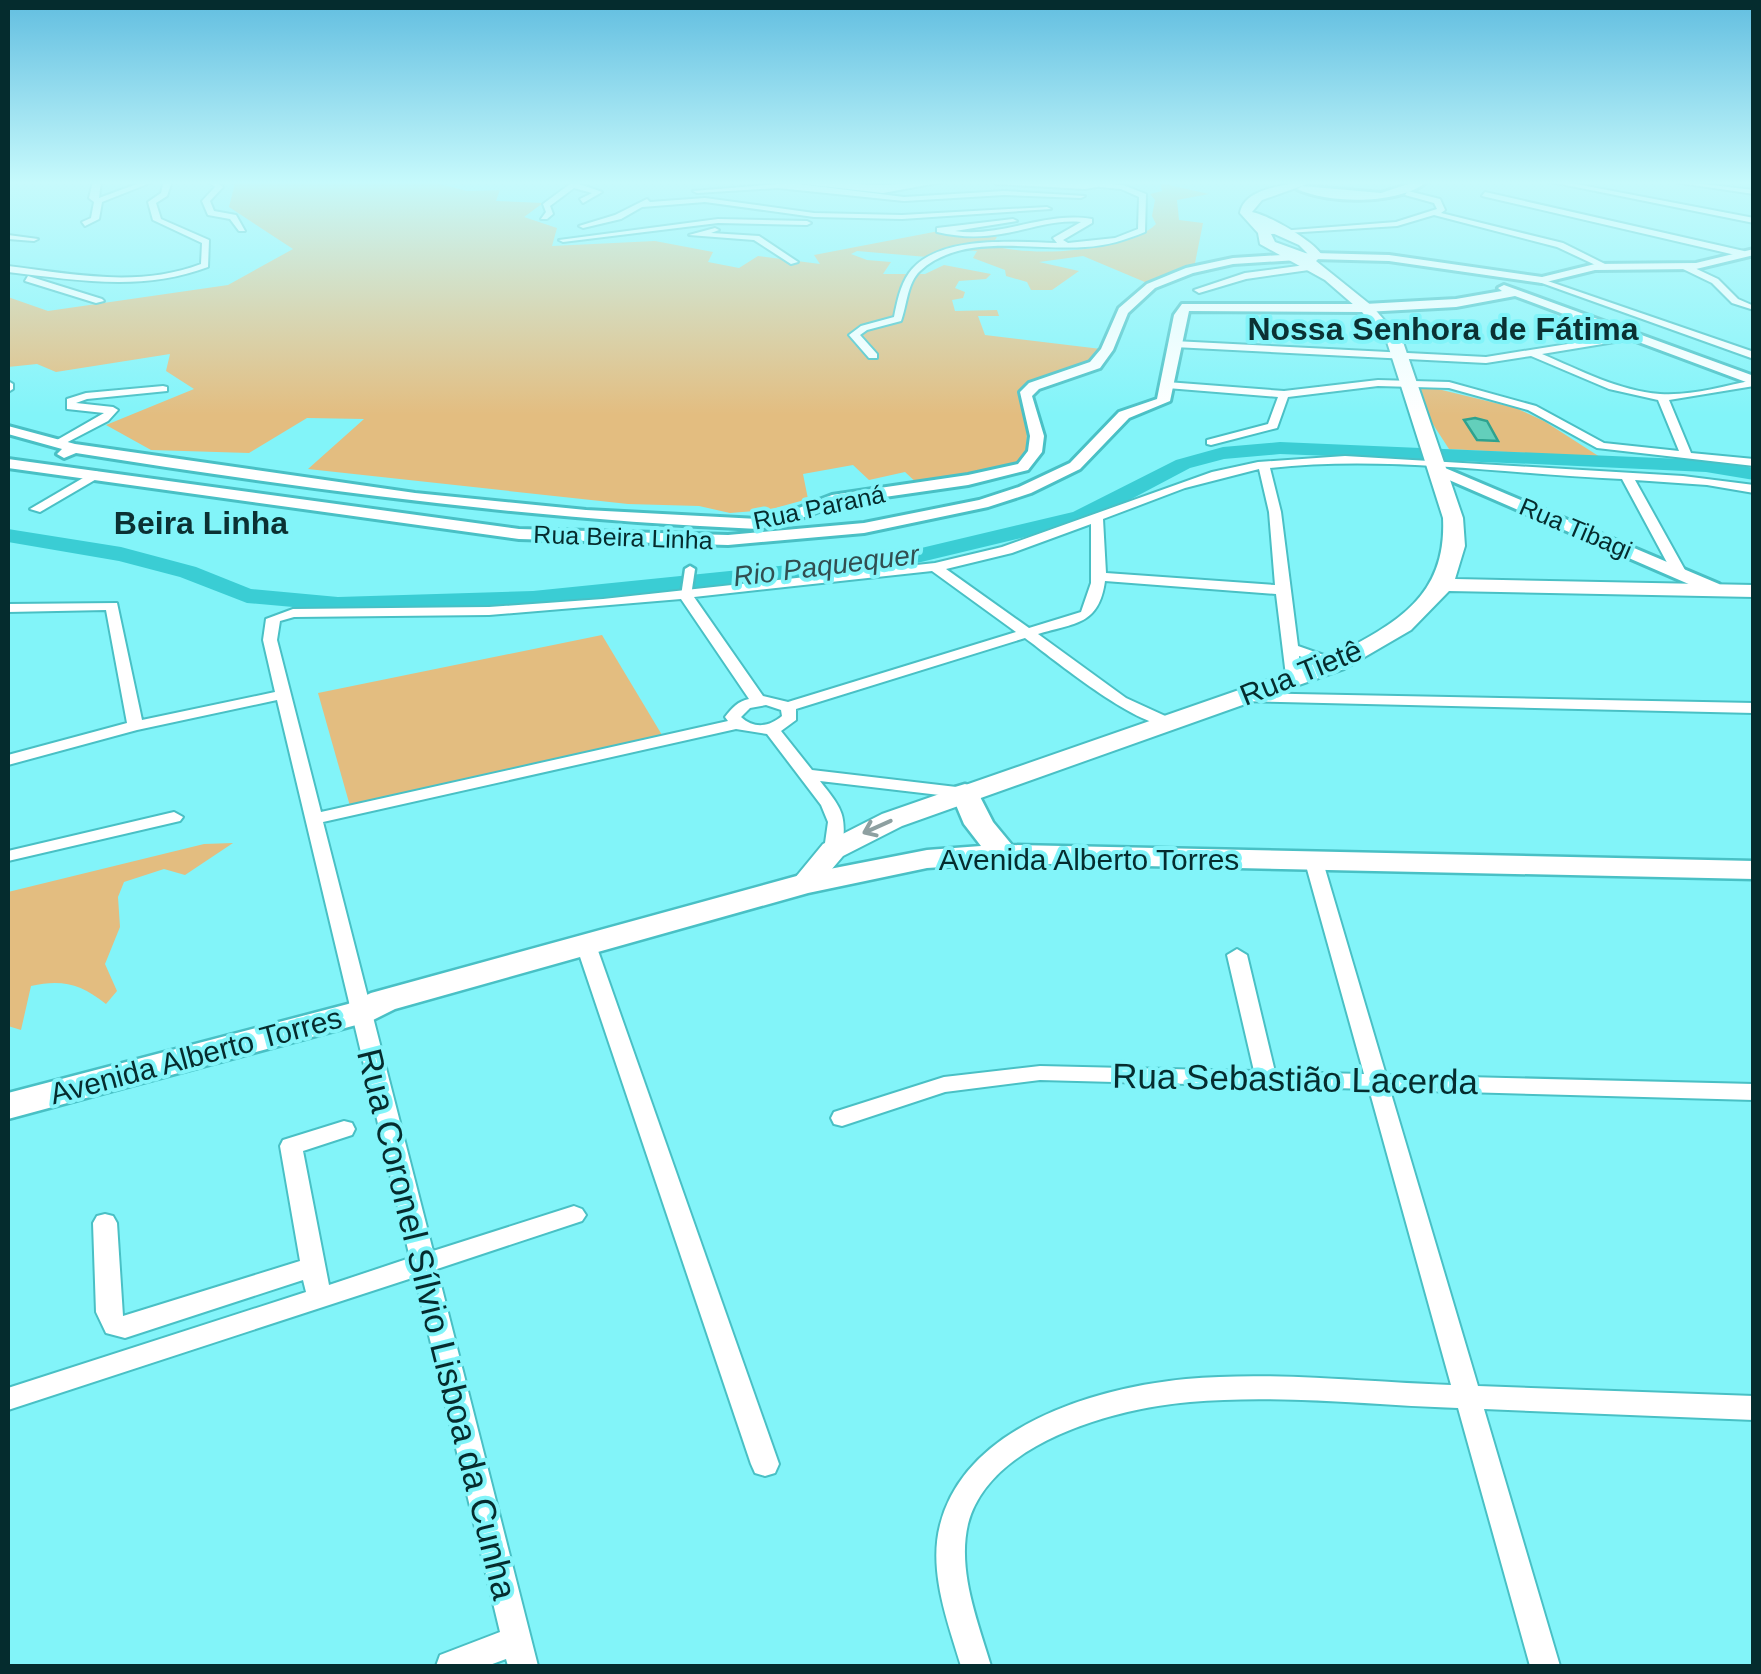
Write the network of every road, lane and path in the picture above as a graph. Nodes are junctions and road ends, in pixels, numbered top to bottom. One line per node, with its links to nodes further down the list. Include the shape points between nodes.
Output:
1 (205, 259): 10 (street, via 205,265 177,275 127,279)
2 (789, 259): 7 (street)
3 (936, 259): 20 (street, via 910,280 898,319 854,335)
4 (1592, 259): 8 (street)
5 (1721, 259): 9 (street)
6 (1306, 260): 11 (street, via 1420,260); 12 (street); 13 (street); 15 (main road); 32 (street, Rua Paraná, via 1233,261 1190,270 1137,298 1095,365 1025,394 1037,436 1035,452 1022,467 832,500 758,524 426,499)
7 (794, 262)
8 (1607, 266): 9 (street); 11 (street)
9 (1686, 267): 16 (street)
10 (8, 270): 14 (street)
11 (1542, 280): 22 (street)
12 (1517, 292): 15 (street); 17 (street)
13 (1195, 298): 15 (street, via 1279,310); 18 (street, via 1180,315)
14 (99, 301)
15 (1365, 308): 21 (main road, via 1388,331)
16 (1751, 308)
17 (1636, 336): 19 (street); 24 (street)
18 (1174, 344): 21 (street); 25 (street)
19 (1534, 354): 21 (street, via 1474,360); 28 (street)
20 (873, 356)
21 (1400, 356): 23 (main road)
22 (1754, 356)
23 (1409, 382): 27 (street); 33 (street, via 1512,401 1601,446); 34 (main road)
24 (1754, 382): 28 (street)
25 (1167, 385): 27 (street); 39 (street, Rua Beira Linha, via 1160,404 1124,414 1091,453 1053,479 982,504 839,532 728,540 563,538)
26 (163, 389): 31 (street, via 70,402 113,410)
27 (1284, 394): 30 (street, via 1273,426)
28 (1662, 397): 33 (street)
29 (8, 430): 31 (street)
30 (1210, 442)
31 (56, 444): 32 (street)
32 (74, 448): 37 (street)
33 (1686, 454): 35 (street)
34 (1435, 460): 38 (street); 40 (street); 46 (street, Rua Tibagi); 48 (main road, via 1457,536)
35 (1754, 463)
36 (8, 464): 37 (street, Rua Beira Linha)
37 (42, 466): 39 (street, Rua Beira Linha)
38 (1264, 467): 43 (street, via 1217,475); 50 (street, via 1274,493)
39 (99, 474): 42 (street)
40 (1627, 477): 41 (street); 46 (street)
41 (1754, 489)
42 (36, 509)
43 (1097, 519): 44 (street); 47 (street)
44 (934, 567): 52 (street); 54 (street)
45 (690, 569): 52 (street)
46 (1678, 570): 49 (street, Rua Tibagi)
47 (1098, 576): 50 (street); 54 (street, via 1086,616)
48 (1446, 585): 49 (main road); 56 (main road, Rua Tietê, via 1386,637)
49 (1713, 588): 51 (main road)
50 (1282, 590): 55 (street)
51 (1754, 591)
52 (688, 592): 58 (street, Rua Coronel Sílvio Lisboa da Cunha, via 489,611 285,614 269,630); 60 (street)
53 (8, 608): 67 (street, via 112,606)
54 (1027, 636): 61 (street); 63 (street)
55 (1294, 649): 56 (street); 57 (street)
56 (1336, 664): 57 (main road, Rua Tietê)
57 (1302, 678): 59 (main road, Rua Tietê); 62 (street)
58 (285, 694): 67 (street); 74 (street, Rua Coronel Sílvio Lisboa da Cunha)
59 (1244, 698): 62 (street); 65 (main road, Rua Tietê)
60 (758, 700): 63 (street); 66 (street, via 736,710)
61 (1121, 701): 65 (street); 69 (street)
62 (1334, 701): 64 (street)
63 (788, 708): 68 (street, via 790,717)
64 (1754, 708)
65 (1168, 722): 69 (main road, Rua Tietê)
66 (738, 724): 68 (street); 74 (street)
67 (134, 726): 70 (street)
68 (772, 729): 71 (street)
69 (1134, 736): 72 (main road, Rua Tietê)
70 (8, 760)
71 (809, 775): 72 (street); 75 (street, via 837,822)
72 (965, 794): 75 (main road, Rua Tietê, one-way to 75); 76 (main road)
73 (174, 816): 77 (street)
74 (316, 818): 83 (street, Rua Coronel Sílvio Lisboa da Cunha)
75 (833, 850): 80 (main road, Rua Tietê)
76 (1003, 854): 78 (main road, Avenida Alberto Torres); 80 (main road, Avenida Alberto Torres, via 926,859)
77 (8, 856)
78 (1314, 862): 79 (main road, Avenida Alberto Torres); 85 (street)
79 (1754, 870)
80 (804, 884): 81 (main road, Avenida Alberto Torres)
81 (586, 944): 83 (main road, Avenida Alberto Torres); 99 (street)
82 (1237, 955): 84 (street)
83 (366, 1005): 86 (main road, Avenida Alberto Torres); 88 (main road, Avenida Alberto Torres); 93 (street, Rua Coronel Sílvio Lisboa da Cunha)
84 (1266, 1080): 85 (street, Rua Sebastião Lacerda); 89 (street, Rua Sebastião Lacerda, via 990,1077 944,1084)
85 (1376, 1080): 87 (street, Rua Sebastião Lacerda); 97 (street)
86 (8, 1092)
87 (1754, 1092)
88 (8, 1106)
89 (842, 1118)
90 (344, 1129): 94 (street, via 291,1146)
91 (574, 1215): 93 (street)
92 (104, 1223): 94 (street, via 108,1312 115,1326)
93 (421, 1265): 95 (street); 100 (street, Rua Coronel Sílvio Lisboa da Cunha)
94 (312, 1267): 95 (street)
95 (319, 1298): 96 (street)
96 (8, 1399)
97 (1468, 1399): 98 (street); 102 (street, via 1178,1392 1049,1424 971,1482 954,1525 954,1586); 103 (street)
98 (1754, 1408)
99 (766, 1464)
100 (520, 1653): 101 (street)
101 (451, 1666)
102 (976, 1666)
103 (1546, 1666)

